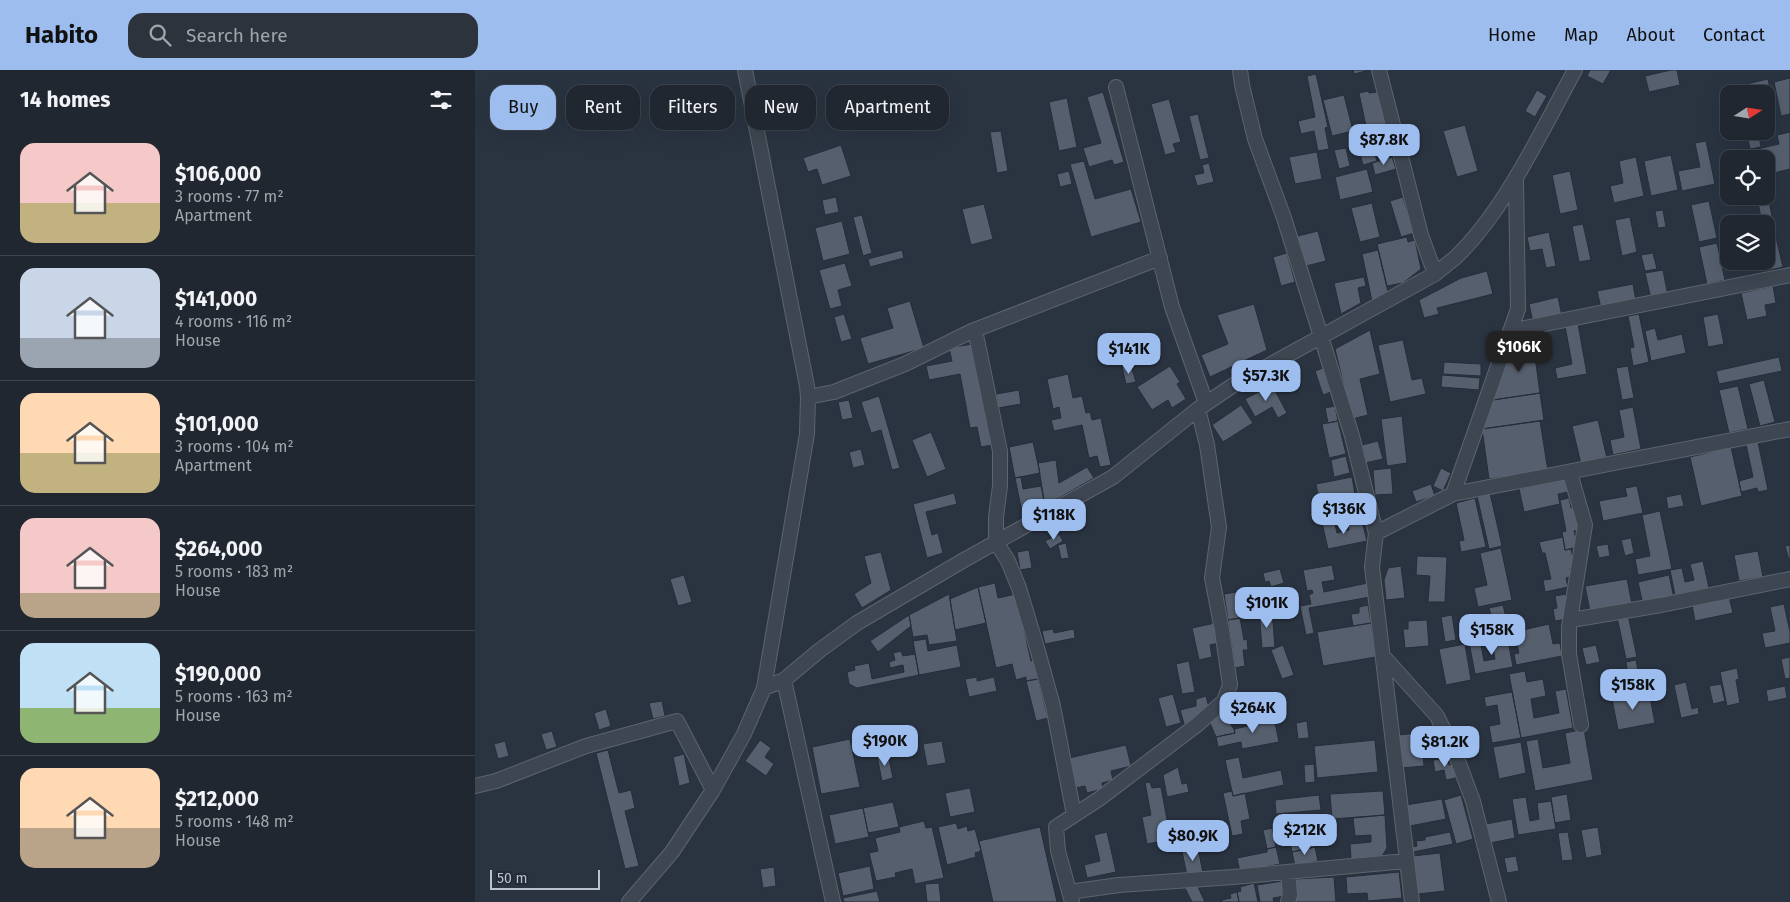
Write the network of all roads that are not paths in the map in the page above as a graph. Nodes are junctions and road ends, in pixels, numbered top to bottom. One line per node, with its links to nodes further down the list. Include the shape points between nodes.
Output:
1 (745, 70): 13 (street)
2 (1241, 70): 12 (street, via 1255,139 1284,218)
3 (1379, 70): 8 (street, via 1421,235)
4 (1575, 70): 6 (street)
5 (1116, 87): 7 (street)
6 (1516, 177): 8 (street, via 1473,238); 11 (street, via 1518,309)
7 (1160, 258): 10 (street); 14 (street)
8 (1435, 274): 12 (street)
9 (1790, 275): 11 (street)
10 (975, 330): 13 (street, via 905,364 834,392); 19 (street, via 999,451)
11 (1510, 331): 17 (street)
12 (1320, 337): 14 (street); 18 (street, via 1352,436)
13 (808, 397): 24 (street, via 807,434)
14 (1202, 406): 19 (street, via 1113,477); 28 (street, via 1219,527 1212,578 1230,685 1224,701 1199,724)
15 (1790, 429): 16 (street)
16 (1570, 473): 17 (street); 21 (street, via 1585,525)
17 (1453, 494): 18 (street)
18 (1376, 533): 22 (street, via 1373,567)
19 (996, 542): 23 (street, via 857,623); 28 (street, via 1009,561 1037,648 1053,706)
20 (1790, 579): 21 (street)
21 (1571, 620): 25 (street, via 1569,654)
22 (1383, 656): 29 (street); 36 (street, via 1437,716 1455,753 1473,801)
23 (784, 680): 24 (street); 33 (street)
24 (764, 688): 27 (street, via 744,734)
25 (1581, 725)
26 (475, 786): 27 (street, via 586,746 677,721)
27 (713, 790): 32 (street, via 672,852)
28 (1074, 815): 31 (street, via 1056,827 1058,850)
29 (1407, 861): 30 (street); 35 (street)
30 (1288, 872): 31 (street, via 1127,884); 34 (street)
31 (1071, 897)
32 (629, 902)
33 (833, 902)
34 (1289, 902)
35 (1412, 902)
36 (1499, 902)

